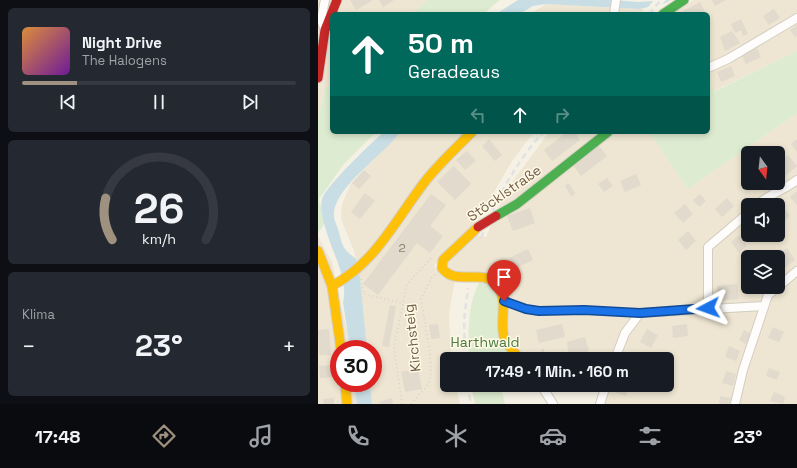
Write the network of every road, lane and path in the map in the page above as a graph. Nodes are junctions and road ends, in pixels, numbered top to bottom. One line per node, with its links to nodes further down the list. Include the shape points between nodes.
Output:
1 (325, 0): 10 (street, via 321,20)
2 (337, 0): 5 (main road)
3 (616, 0): 6 (street)
4 (684, 0): 7 (main road)
5 (332, 12)
6 (614, 12)
7 (666, 12)
8 (330, 18): 10 (main road)
9 (797, 18): 12 (street)
10 (325, 30): 11 (main road)
11 (320, 49): 13 (main road)
12 (710, 67)
13 (318, 78)
14 (470, 134): 21 (main road, via 427,179 379,246)
15 (605, 134): 22 (main road, Stöcklstraße, bridge, via 517,204 478,227 443,260)
16 (797, 180): 17 (street, via 787,188)
17 (765, 198)
18 (741, 219): 28 (street, via 708,247)
19 (318, 252): 24 (main road)
20 (438, 252): 26 (path, via 407,284)
21 (358, 268): 24 (main road); 26 (path, via 364,294)
22 (443, 270): 25 (main road, via 452,276 481,277 490,280 499,288); 38 (path, Kirchsteig, via 432,277 421,299 431,372 428,385)
23 (797, 271): 27 (street, via 768,295)
24 (336, 284): 30 (main road)
25 (504, 301): 29 (lane, via 539,311); 31 (main road, via 504,336)
26 (403, 303): 37 (path, via 394,347)
27 (764, 306): 28 (street); 41 (street)
28 (708, 308): 29 (street)
29 (640, 313): 32 (street, via 625,333)
30 (340, 340)
31 (514, 352)
32 (618, 352)
33 (346, 392): 36 (main road)
34 (545, 392): 39 (street)
35 (604, 392): 40 (street)
36 (347, 404)
37 (402, 404)
38 (411, 404)
39 (553, 404)
40 (600, 404)
41 (735, 404)

